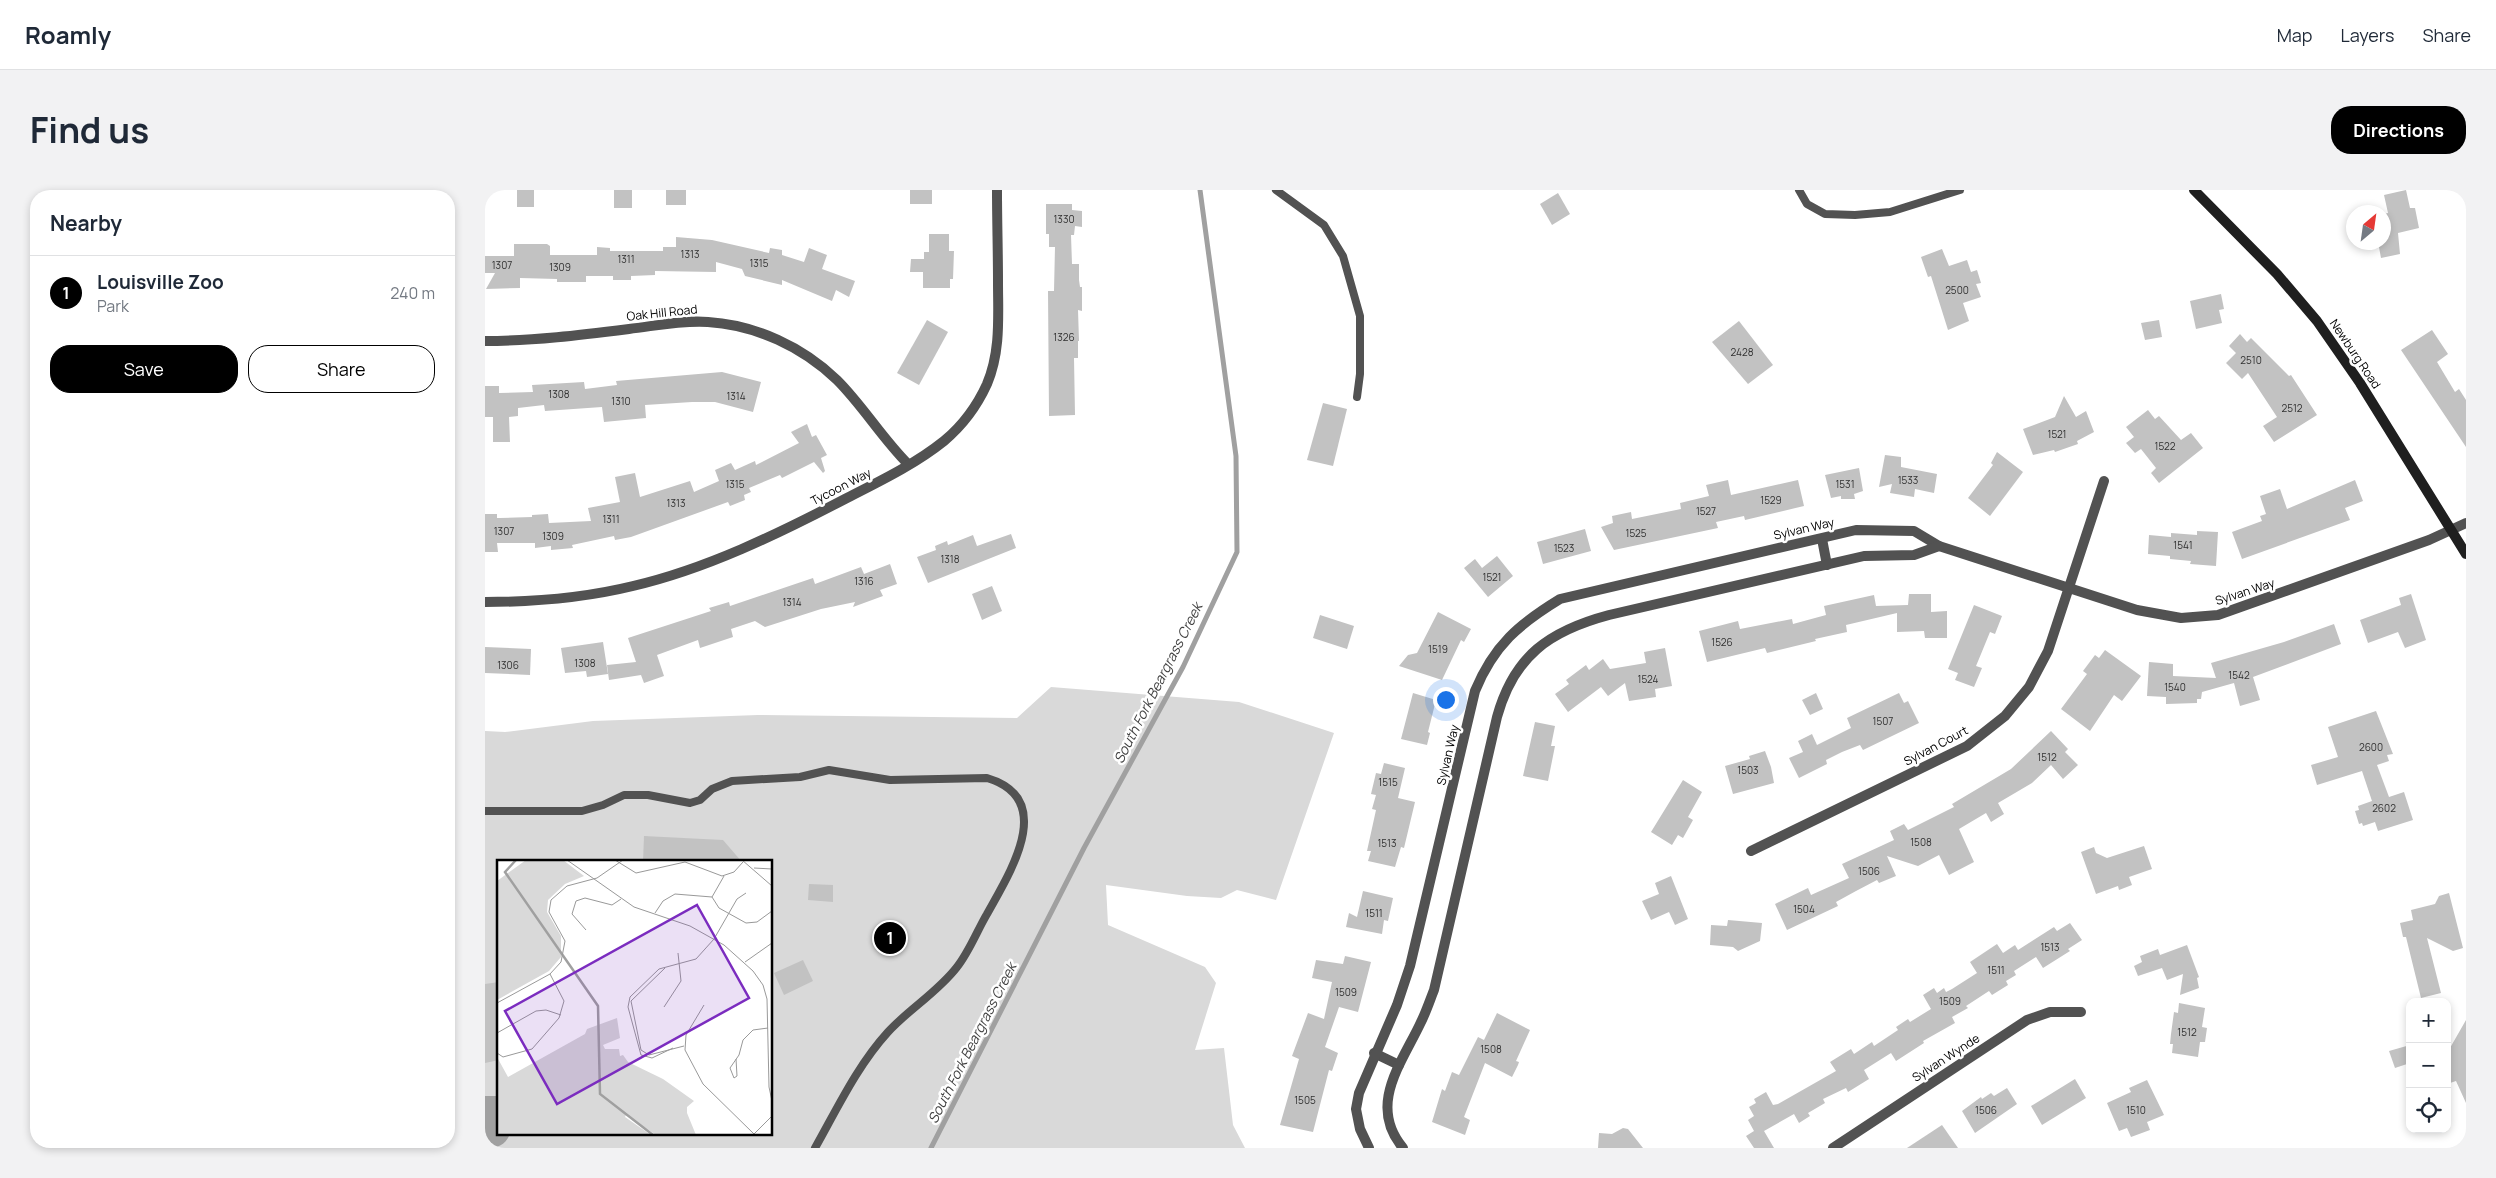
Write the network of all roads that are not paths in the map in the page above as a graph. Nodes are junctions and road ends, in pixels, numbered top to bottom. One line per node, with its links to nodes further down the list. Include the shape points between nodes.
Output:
1 (997, 190): 8 (street, Tycoon Way, via 998,326 993,365 979,400 957,429)
2 (1277, 190): 7 (lane, via 1324,224 1343,256 1360,316)
3 (1799, 190): 4 (lane, via 1807,204 1825,214 1855,215 1890,212)
4 (1960, 190)
5 (2194, 190): 11 (main road, Newburg Road, via 2277,274 2317,321)
6 (485, 341): 8 (street, Oak Hill Road, via 549,339 687,322 729,324 751,329 810,358 837,380)
7 (1357, 397)
8 (908, 464): 17 (street, Tycoon Way, via 881,481 772,535 651,581 590,596 533,602)
9 (2104, 481): 16 (street, Sylvan Court)
10 (2466, 522): 11 (street, Sylvan Way)
11 (2452, 530): 14 (main road, Newburg Road); 16 (street, Sylvan Way, via 2218,615 2199,618 2137,610)
12 (1822, 539): 13 (street, Sylvan Way, via 1856,530 1914,531); 15 (street); 21 (street, Sylvan Way, via 1561,599 1530,617 1505,642 1491,659 1475,691 1410,966 1397,1005)
13 (1939, 546): 15 (street, via 1914,556 1864,556); 16 (street, Sylvan Way)
14 (2466, 554)
15 (1827, 566): 22 (street, via 1580,623 1550,638 1524,660 1503,696 1497,717 1434,990)
16 (2069, 589): 19 (street, Sylvan Court, via 2033,680 2010,710 1984,734 1937,761)
17 (485, 602)
18 (485, 810): 23 (lane, via 582,811 603,806 624,795 649,795 690,803 700,800 712,789 732,782 801,778 829,770 890,780 987,778 1001,782 1014,792 1023,811 1022,844 1016,861 966,951 957,967 887,1032 856,1074)
19 (1751, 851)
20 (2081, 1012): 26 (street, Sylvan Wynde, via 2050,1012 2027,1020)
21 (1374, 1053): 22 (street); 24 (street, Sylvan Way, via 1363,1079 1356,1109 1359,1129)
22 (1399, 1064): 25 (street, via 1390,1087 1386,1112 1389,1126)
23 (815, 1148)
24 (1369, 1148)
25 (1403, 1148)
26 (1833, 1148)

